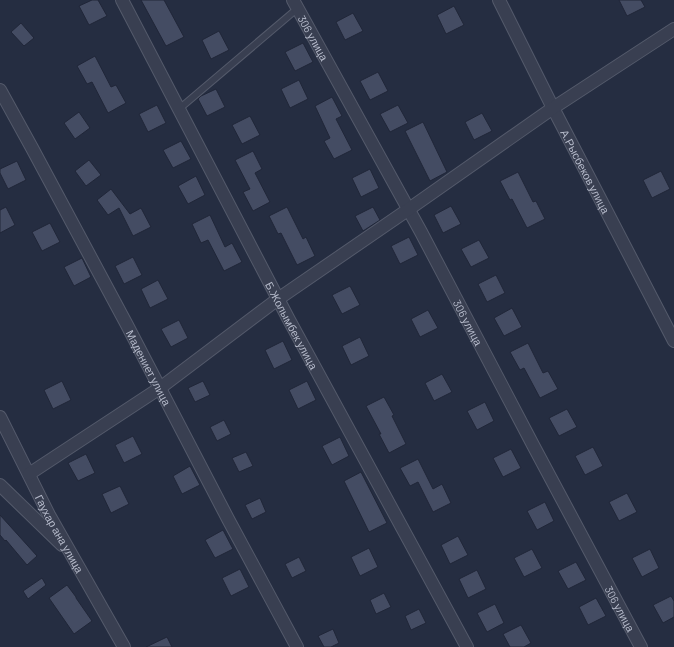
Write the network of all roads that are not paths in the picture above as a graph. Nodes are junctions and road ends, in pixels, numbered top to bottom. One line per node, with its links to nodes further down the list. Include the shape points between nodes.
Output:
1 (122, 0): 7 (street, Б.Жолымбек улица)
2 (499, 0): 6 (street, А.Рысбеков улица)
3 (296, 4): 7 (lane); 8 (street, 306 улица)
4 (674, 29): 6 (street)
5 (0, 90): 11 (street, Мадениет улица)
6 (553, 108): 8 (street); 10 (street, А.Рысбеков улица)
7 (179, 109): 9 (street, Б.Жолымбек улица)
8 (409, 209): 9 (street); 19 (street, 306 улица)
9 (278, 299): 11 (street); 18 (street, Б.Жолымбек улица)
10 (674, 341)
11 (160, 388): 13 (street); 17 (street, Мадениет улица)
12 (0, 417): 13 (street, Гаухар ана улица)
13 (29, 474): 15 (street, Гаухар ана улица)
14 (0, 485): 15 (street)
15 (71, 554): 16 (street, Гаухар ана улица)
16 (124, 647)
17 (297, 647)
18 (467, 647)
19 (641, 647)

